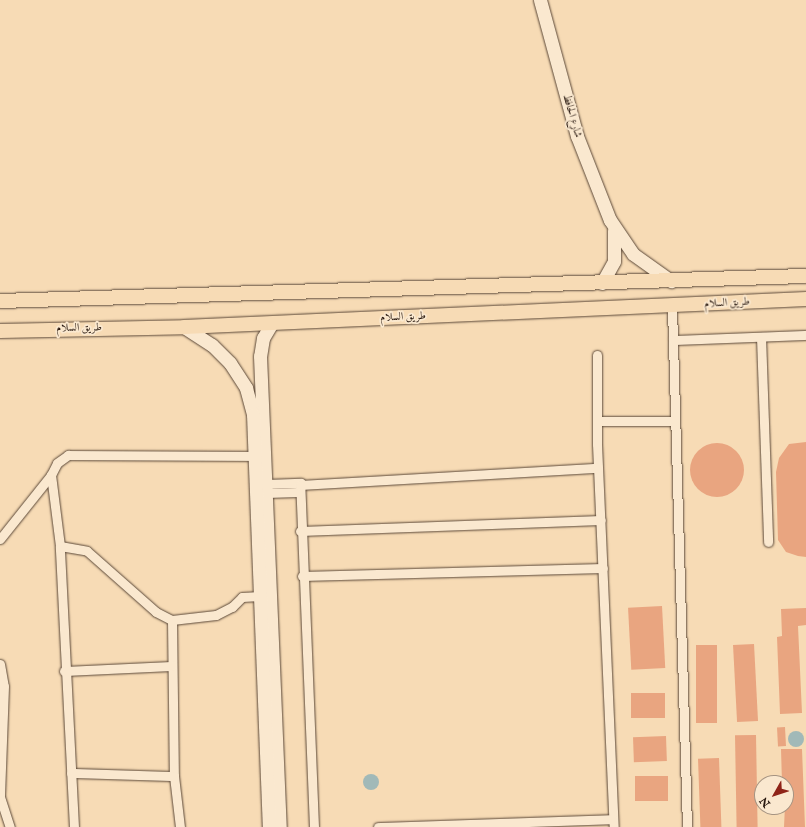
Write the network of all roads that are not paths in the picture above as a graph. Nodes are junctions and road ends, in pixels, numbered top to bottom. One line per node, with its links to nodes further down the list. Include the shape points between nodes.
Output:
1 (540, 0): 2 (street, شارع الحافظ, via 577,136)
2 (614, 228): 4 (street, شارع الحافظ, via 641,261); 5 (street, شارع الحافظ, via 614,261)
3 (806, 276): 4 (main road)
4 (671, 281): 5 (main road)
5 (602, 283): 7 (main road)
6 (806, 299): 8 (main road, طريق السلام)
7 (0, 302)
8 (672, 306): 9 (main road, طريق السلام); 14 (street)
9 (272, 323): 10 (main road, طريق السلام); 16 (street, via 261,347)
10 (184, 327): 11 (main road, طريق السلام); 17 (street, via 222,353)
11 (0, 331)
12 (806, 335): 13 (street)
13 (761, 337): 14 (street); 29 (street)
14 (673, 340): 19 (street)
15 (597, 354): 18 (street)
16 (260, 375): 17 (street, via 250,372); 20 (street)
17 (241, 378): 20 (street, via 251,404)
18 (597, 421): 19 (street); 21 (street)
19 (675, 421): 48 (street)
20 (260, 456): 22 (street, via 75,453 62,458); 24 (street); 33 (street)
21 (598, 468): 23 (street); 26 (street)
22 (51, 476): 28 (street); 30 (street)
23 (301, 483): 24 (street); 25 (street)
24 (266, 489): 25 (street); 45 (street)
25 (298, 492): 27 (street)
26 (601, 520): 27 (street); 31 (street)
27 (300, 530): 32 (street)
28 (0, 539)
29 (768, 542)
30 (60, 546): 34 (street, via 87,551 156,612); 37 (street)
31 (603, 568): 32 (street); 40 (street)
32 (302, 576): 46 (street)
33 (260, 596): 34 (street, via 242,597 232,607 216,614); 44 (street)
34 (172, 620): 36 (street)
35 (0, 664): 41 (street, via 4,686 0,796)
36 (172, 666): 37 (street); 39 (street)
37 (64, 671): 38 (street)
38 (71, 773): 39 (street); 42 (street)
39 (174, 776): 43 (street)
40 (614, 823): 47 (street)
41 (10, 827)
42 (74, 827)
43 (180, 827)
44 (269, 827)
45 (280, 827)
46 (314, 827)
47 (378, 827)
48 (687, 827)

